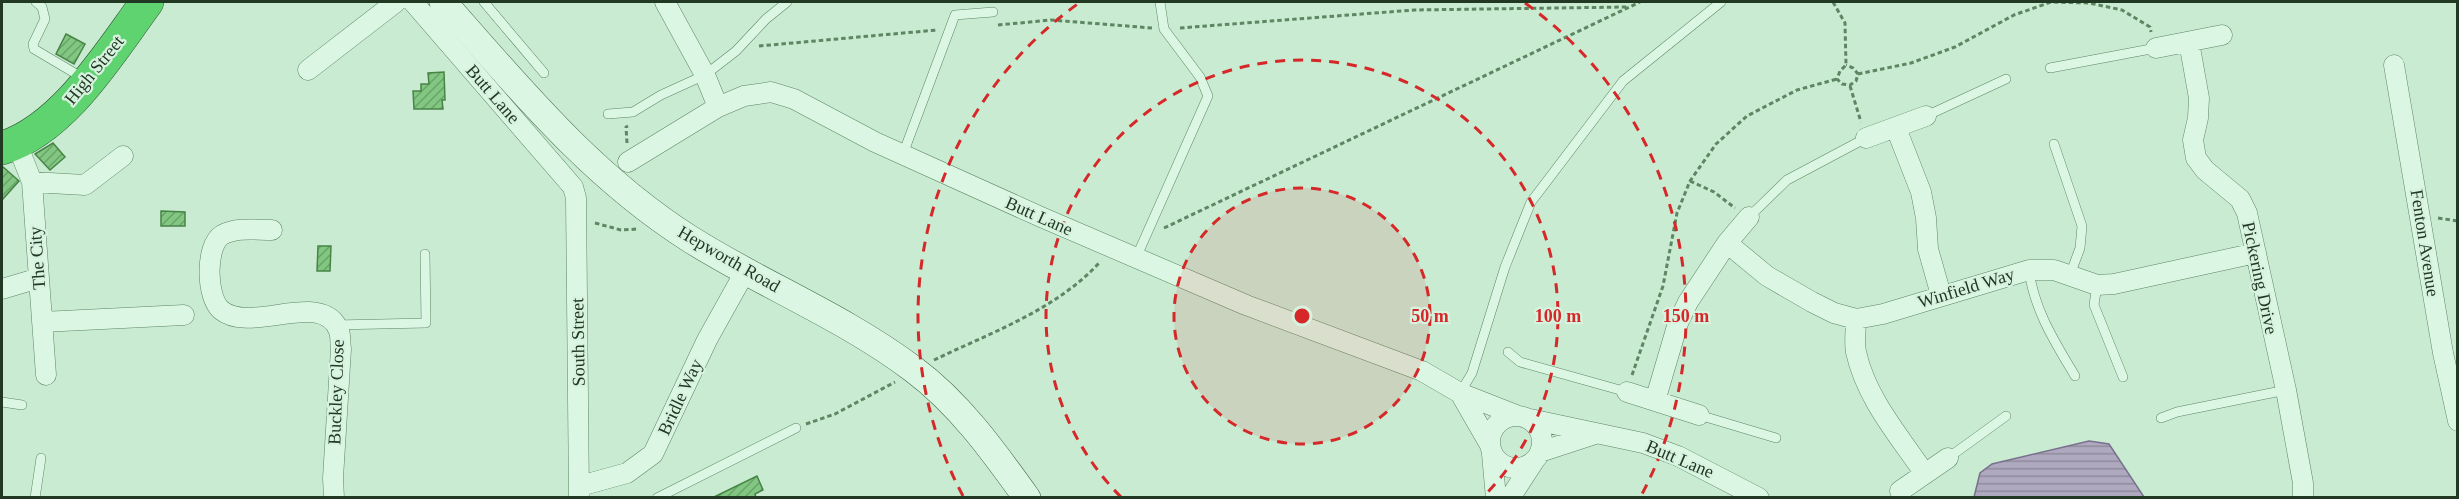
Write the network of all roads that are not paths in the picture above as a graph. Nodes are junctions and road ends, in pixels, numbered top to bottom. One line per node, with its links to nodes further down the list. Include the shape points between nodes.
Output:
1 (36, 2): 21 (lane, via 45,19 34,49)
2 (147, 2): 21 (highway, High Street)
3 (396, 2): 17 (street)
4 (413, 2): 33 (street, Butt Lane)
5 (443, 2): 40 (street, Hepworth Road, via 531,102 600,172 690,239)
6 (484, 2): 18 (lane)
7 (666, 2): 19 (street)
8 (787, 2): 19 (lane)
9 (1160, 2): 39 (lane, via 1164,29 1200,77 1208,96)
10 (1722, 2): 57 (lane, via 1623,81 1531,202 1504,267 1472,373)
11 (993, 12): 29 (lane, via 955,15)
12 (2222, 35): 13 (street)
13 (2189, 42): 14 (street); 37 (street, Pickering Drive, via 2199,98 2193,140 2196,158 2240,199)
14 (2156, 48): 16 (lane)
15 (2394, 64): 65 (street, Fenton Avenue)
16 (2050, 68)
17 (308, 70)
18 (544, 73)
19 (705, 75): 22 (street); 23 (lane, via 633,112)
20 (2006, 79): 24 (lane)
21 (88, 81): 28 (highway, High Street, via 61,110)
22 (718, 107): 29 (street, Butt Lane, via 744,96 771,92 794,99); 31 (street, Butt Lane)
23 (608, 114)
24 (1926, 116): 25 (street)
25 (1896, 128): 26 (street); 46 (street, via 1920,192 1928,249)
26 (1866, 138): 34 (lane, via 1787,180)
27 (2055, 144): 42 (lane, via 2082,226 2080,248)
28 (9, 146): 32 (street, The City)
29 (903, 154): 39 (street, Butt Lane)
30 (123, 156): 32 (street, via 85,185)
31 (628, 162)
32 (32, 182): 43 (street, The City)
33 (573, 187): 75 (street, South Street)
34 (1749, 217): 36 (street)
35 (272, 230): 50 (street, Buckley Close, via 233,230 213,244 213,302 231,315 285,316 304,311 321,313)
36 (1727, 243): 48 (street, Winfield Way, via 1767,276 1834,313); 58 (street, via 1683,313)
37 (2256, 253): 44 (street, Winfield Way); 55 (street, Pickering Drive)
38 (425, 255): 50 (lane, via 426,323)
39 (1136, 258): 57 (street, Butt Lane, via 1246,305 1422,370)
40 (746, 270): 75 (street, Bridle Way, via 707,340 653,454 627,473); 79 (street, Hepworth Road, via 863,335 904,380 940,393 974,429)
41 (2029, 270): 42 (street, Winfield Way, via 2054,270); 46 (street, Winfield Way); 53 (lane, via 2046,327)
42 (2070, 275): 44 (street, Winfield Way)
43 (39, 279): 45 (street); 49 (street, The City)
44 (2097, 285): 54 (lane, via 2094,305)
45 (2, 289)
46 (1941, 296): 48 (street, Winfield Way)
47 (184, 315): 49 (street)
48 (1856, 319): 73 (street, via 1855,350 1867,385)
49 (42, 321): 52 (street, The City)
50 (335, 325): 77 (street, Buckley Close, via 341,349)
51 (1508, 352): 56 (lane, via 1520,362)
52 (46, 375)
53 (2075, 376)
54 (2123, 377)
55 (2286, 390): 64 (lane); 83 (street, Pickering Drive)
56 (1627, 392): 58 (street)
57 (1460, 393): 63 (street, Butt Lane); 69 (street, Butt Lane)
58 (1655, 401): 61 (street)
59 (2, 402): 60 (lane)
60 (21, 405)
61 (1699, 416): 68 (lane)
62 (2006, 416): 72 (lane)
63 (1523, 417): 67 (street, Butt Lane); 69 (street, via 1505,418 1496,424); 70 (street, via 1537,426 1541,434)
64 (2161, 418)
65 (2457, 421)
66 (796, 428): 78 (lane)
67 (1597, 434): 70 (street, Butt Lane); 82 (street, Butt Lane, via 1629,439 1678,456)
68 (1776, 438)
69 (1491, 449): 70 (street, via 1507,466 1526,466); 80 (street)
70 (1537, 457): 81 (street)
71 (41, 458): 76 (lane)
72 (1948, 458): 73 (street)
73 (1925, 474): 74 (street)
74 (1900, 491)
75 (580, 492)
76 (35, 498)
77 (334, 498)
78 (657, 498)
79 (1027, 498)
80 (1496, 498)
81 (1510, 498)
82 (1759, 498)
83 (2303, 498)

